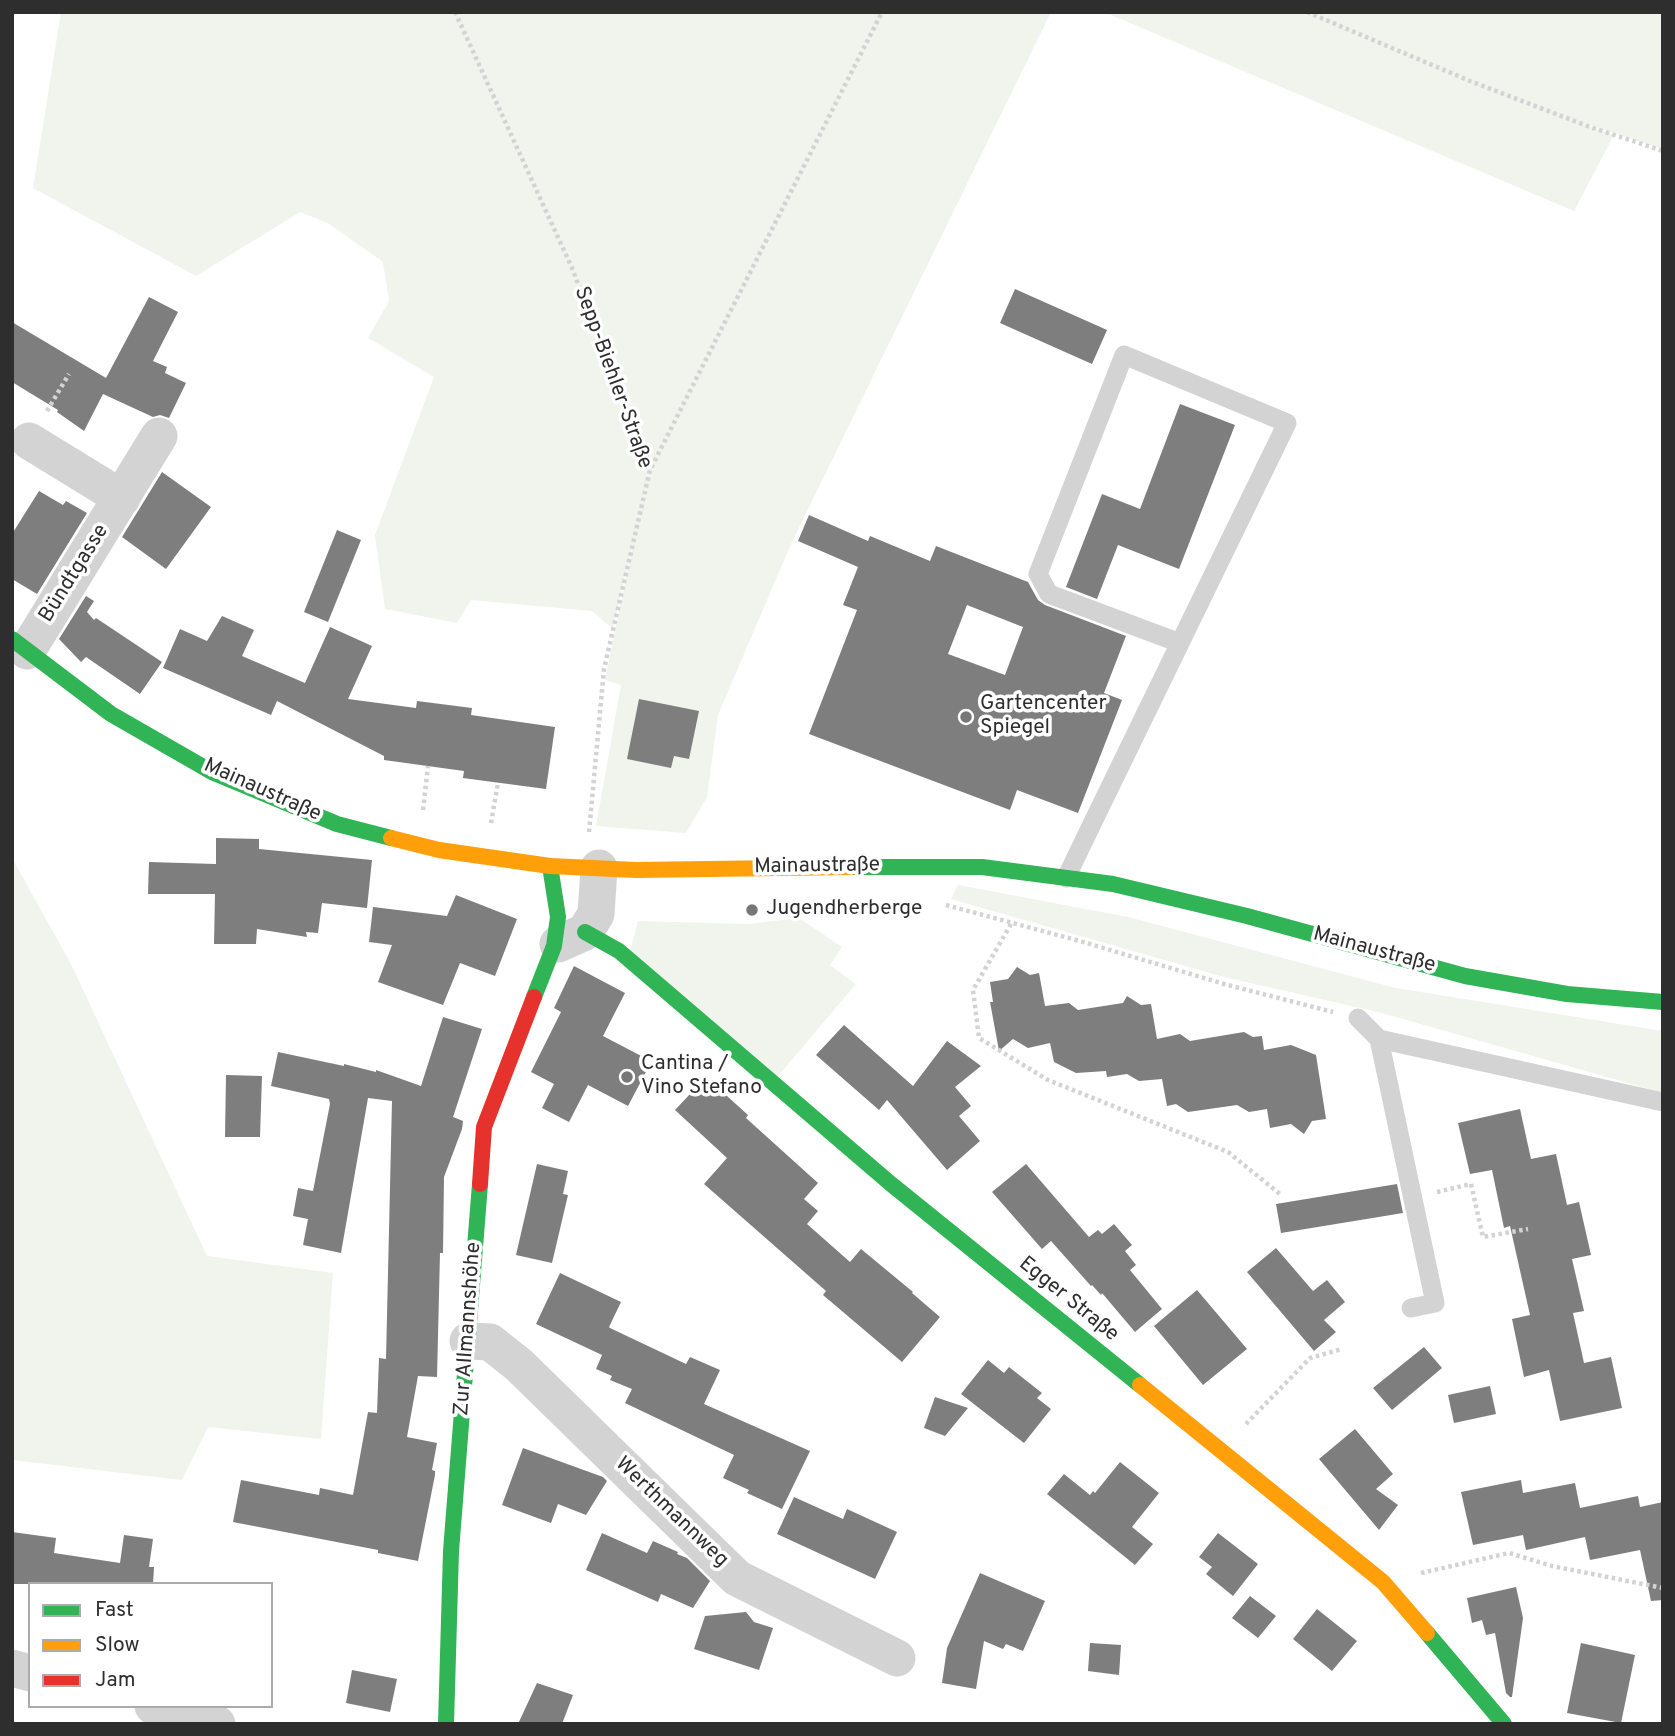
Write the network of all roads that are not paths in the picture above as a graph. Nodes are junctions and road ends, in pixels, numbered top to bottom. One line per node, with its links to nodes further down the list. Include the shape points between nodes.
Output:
1 (159, 436): 3 (street, Bündtgasse)
2 (29, 440): 3 (street)
3 (122, 498): 5 (street, Bündtgasse)
4 (1180, 643): 4 (lane, via 1287,423 1124,355 1038,574 1049,594); 8 (lane)
5 (20, 645): 7 (street, Mainaustraße, via 111,714 247,789 337,824 439,849)
6 (594, 851): 7 (street, Mainaustraße); 8 (street, Mainaustraße, via 636,870 982,867); 9 (street, Zur Allmannshöhe, via 596,914)
7 (550, 866): 9 (street, Zur Allmannshöhe, via 558,917)
8 (1066, 878): 10 (street, Mainaustraße, via 1113,884 1247,916 1465,976 1567,994)
9 (569, 939): 15 (street, Zur Allmannshöhe, via 484,1126); 20 (street, Egger Straße, via 619,951 891,1184 1383,1582)
10 (1663, 1002)
11 (1358, 1018): 12 (lane)
12 (1379, 1039): 13 (lane); 14 (lane, via 1435,1303)
13 (1663, 1102)
14 (1411, 1308)
15 (468, 1341): 16 (street, Werthmannweg, via 490,1342 519,1365 737,1578); 19 (street, Zur Allmannshöhe, via 451,1551)
16 (897, 1658)
17 (160, 1708): 18 (street)
18 (217, 1724)
19 (446, 1724)
20 (1504, 1724)

